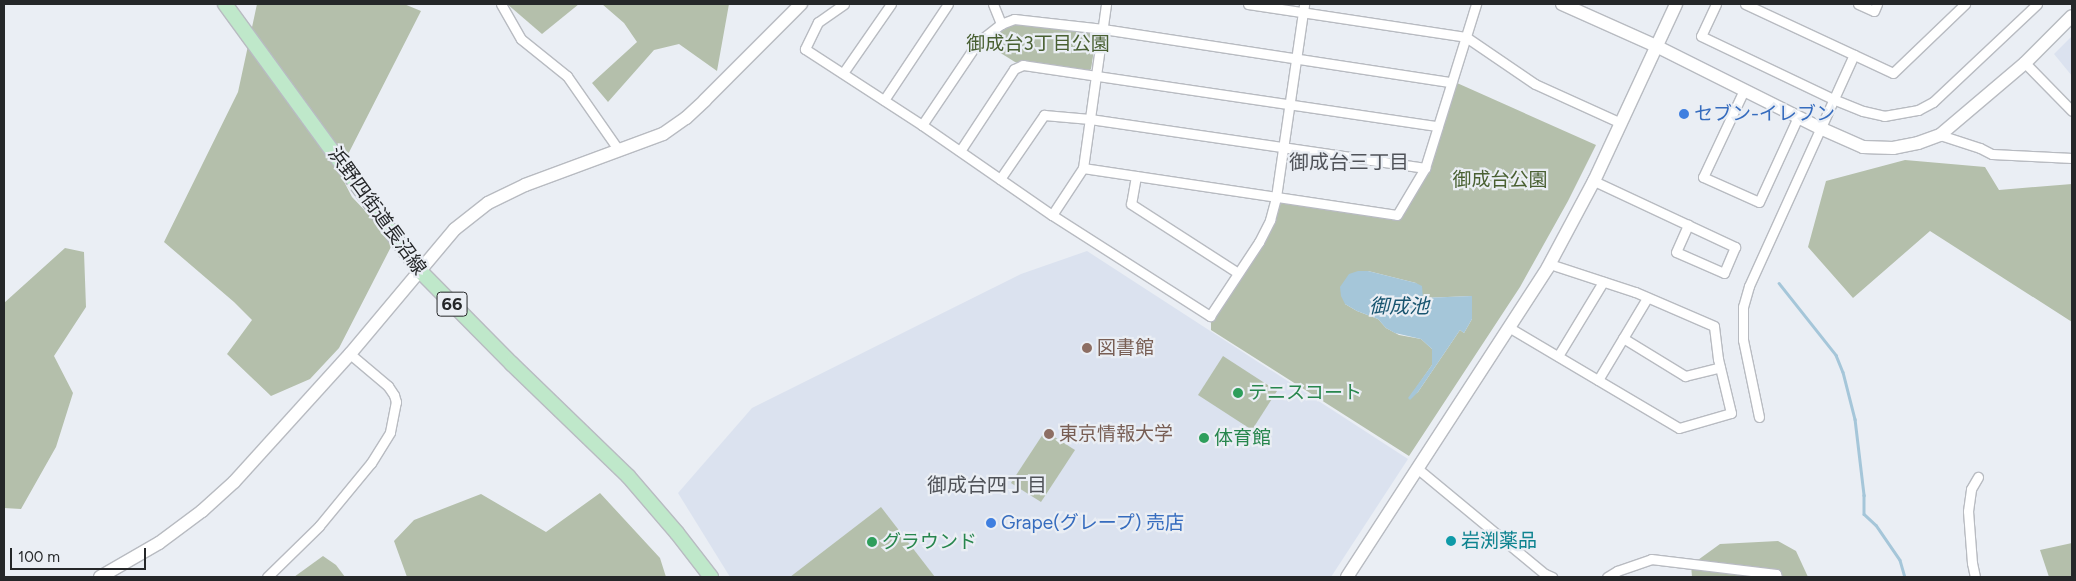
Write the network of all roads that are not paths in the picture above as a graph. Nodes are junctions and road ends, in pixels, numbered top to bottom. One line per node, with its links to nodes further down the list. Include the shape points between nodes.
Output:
1 (225, 4): 56 (main road, 浜野四街道長沼線 / 66)
2 (501, 4): 44 (street, via 520,39 567,76)
3 (801, 4): 44 (street, via 686,118 663,134)
4 (844, 4): 28 (street, via 818,22 805,48)
5 (890, 4): 28 (street)
6 (948, 4): 33 (street)
7 (993, 4): 21 (street)
8 (1106, 4): 22 (street)
9 (1248, 4): 19 (street)
10 (1476, 4): 23 (street)
11 (1562, 4): 24 (street)
12 (1676, 4): 24 (street)
13 (1716, 4): 32 (street, via 1701,36)
14 (1745, 4): 25 (street)
15 (1858, 4): 16 (street, via 1874,11)
16 (1877, 4)
17 (1966, 4): 25 (street, via 1893,73)
18 (2037, 4): 32 (street, via 1944,93 1918,110 1884,116)
19 (1303, 8): 23 (street); 26 (street)
20 (2072, 16): 27 (street)
21 (1001, 24): 22 (street, via 1026,19); 39 (street, via 978,42)
22 (1103, 29): 26 (street); 29 (street)
23 (1466, 37): 30 (street); 38 (street, via 1535,84)
24 (1656, 46): 31 (street); 38 (street)
25 (1854, 55): 32 (street)
26 (1296, 59): 30 (street); 34 (street)
27 (2025, 63): 35 (street); 42 (street)
28 (843, 74): 33 (street)
29 (1096, 77): 34 (street); 37 (street); 45 (street, via 1018,66)
30 (1451, 82): 40 (street)
31 (1744, 90): 36 (street); 36 (street, via 1703,177 1759,202)
32 (1833, 99): 41 (street)
33 (884, 100): 39 (street)
34 (1290, 103): 40 (street); 43 (street)
35 (2072, 111)
36 (1798, 117): 41 (street)
37 (1090, 118): 43 (street); 47 (street); 50 (street, via 1044,115)
38 (1621, 123): 51 (street)
39 (922, 125): 45 (street)
40 (1438, 126): 48 (street)
41 (1820, 128): 42 (street, via 1863,147 1893,148); 66 (street, via 1749,286 1743,307 1743,340)
42 (1940, 135): 46 (street, via 1992,154)
43 (1283, 147): 48 (street); 52 (street)
44 (618, 149): 56 (street, via 488,203 455,228)
45 (960, 151): 50 (street)
46 (2072, 158)
47 (1082, 168): 49 (street); 53 (street)
48 (1425, 168): 52 (street, via 1397,215)
49 (1136, 176): 52 (street); 57 (street, via 1131,204)
50 (1000, 179): 53 (street)
51 (1594, 181): 54 (street); 55 (street)
52 (1276, 197): 57 (street, via 1270,220)
53 (1052, 215): 57 (street, via 1210,316)
54 (1688, 225): 54 (street, via 1676,252 1724,273 1735,247)
55 (1550, 264): 58 (street); 60 (street)
56 (419, 270): 62 (street); 71 (main road, 浜野四街道長沼線 / 66, via 628,476)
57 (1238, 273)
58 (1603, 282): 59 (street); 63 (street)
59 (1647, 298): 61 (street); 64 (street, via 1714,326)
60 (1510, 328): 63 (street); 67 (street)
61 (1623, 338): 64 (street, via 1685,376); 65 (street)
62 (350, 354): 69 (street, via 266,448 202,511 159,543); 70 (street, via 394,395 396,402 390,432 371,463 319,526)
63 (1558, 356): 65 (street)
64 (1720, 367): 65 (street, via 1731,413 1678,428)
65 (1598, 380)
66 (1759, 417)
67 (1418, 469): 72 (street); 73 (street)
68 (1978, 477): 76 (street, via 1971,489 1968,511)
69 (100, 577)
70 (267, 577)
71 (711, 577)
72 (1347, 577)
73 (1552, 577)
74 (1607, 577): 75 (street, via 1651,559 1776,574)
75 (1777, 577)
76 (1975, 577)

